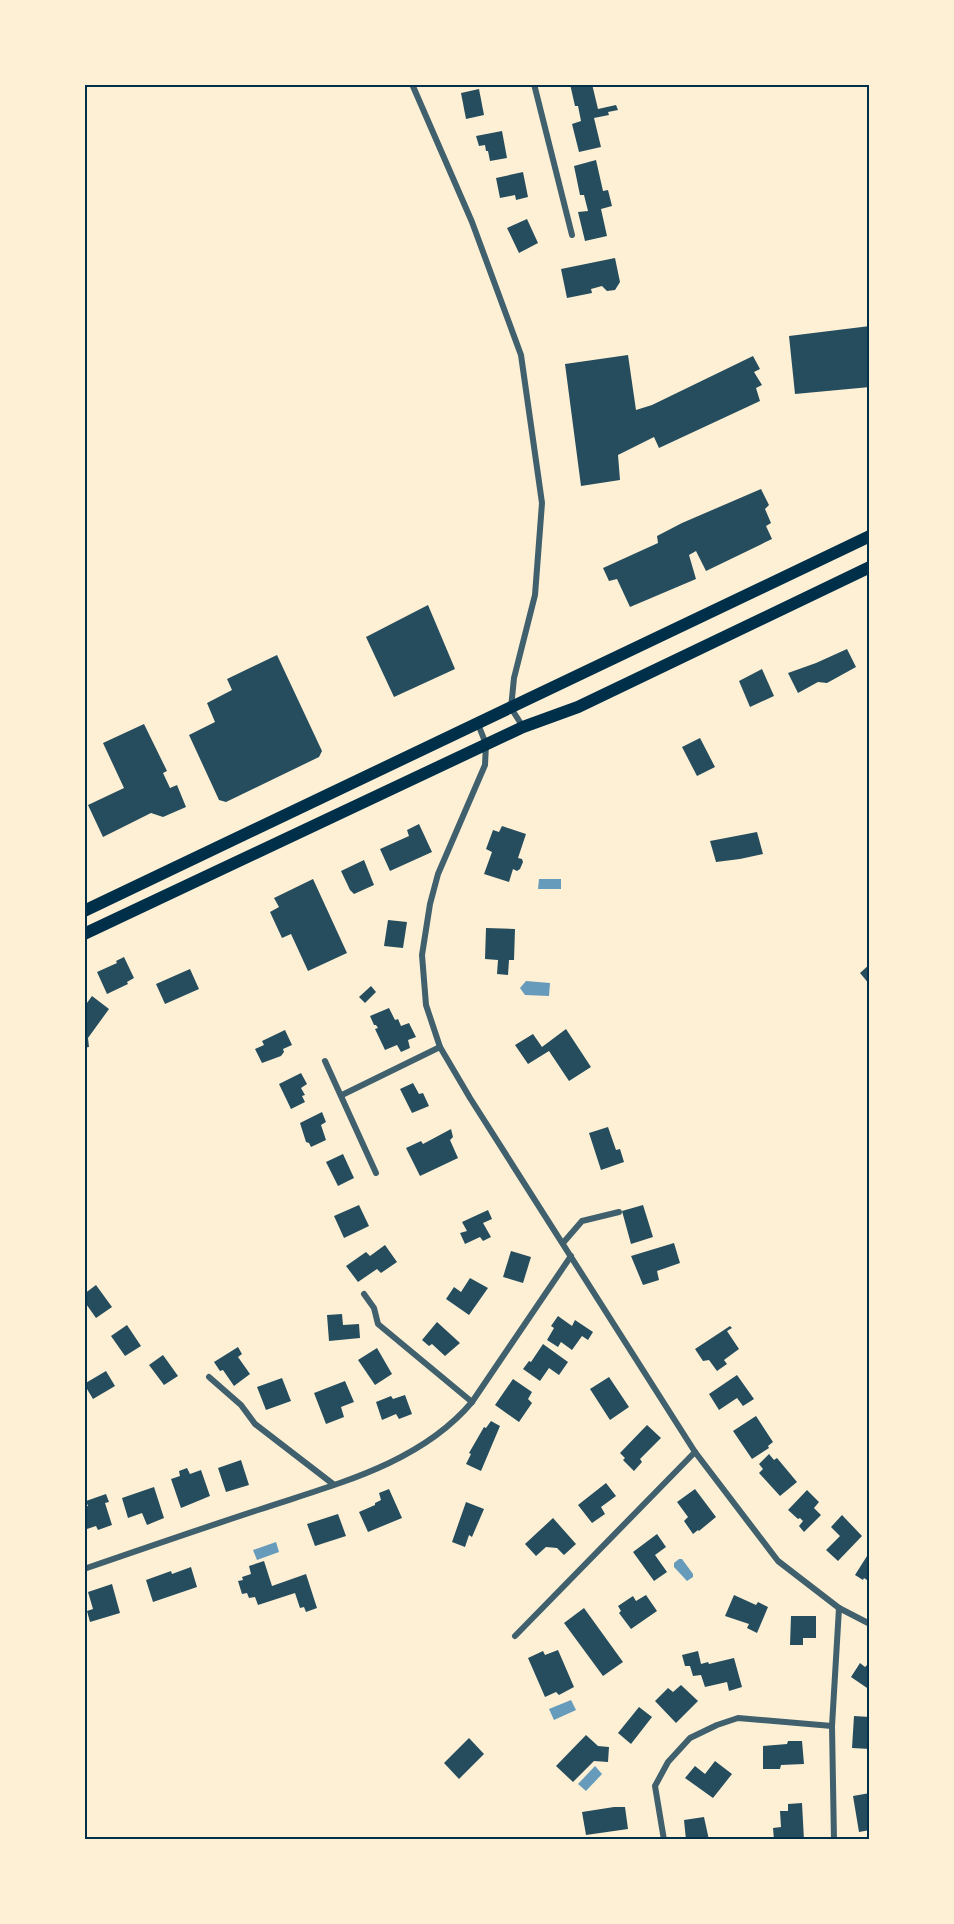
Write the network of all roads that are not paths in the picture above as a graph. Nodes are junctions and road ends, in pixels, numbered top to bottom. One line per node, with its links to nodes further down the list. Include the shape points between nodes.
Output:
1 (412, 84): 6 (street, via 472,222 521,355 542,503 535,595 514,678)
2 (534, 84): 3 (street)
3 (572, 235)
4 (870, 536): 6 (main road)
5 (870, 567): 8 (main road, via 578,707)
6 (511, 708): 7 (main road); 8 (street)
7 (478, 724): 9 (street); 10 (main road)
8 (523, 727): 9 (main road)
9 (486, 744): 11 (main road); 12 (street, via 485,765 438,874 424,933 426,1005)
10 (84, 911)
11 (84, 934)
12 (440, 1047): 14 (street); 17 (street)
13 (325, 1061): 14 (street)
14 (342, 1095): 15 (street)
15 (376, 1173)
16 (619, 1212): 17 (street, via 582,1221)
17 (563, 1243): 18 (street)
18 (571, 1256): 21 (street); 22 (street)
19 (364, 1294): 21 (street, via 374,1308 378,1324)
20 (209, 1377): 23 (street, via 241,1405 255,1424)
21 (471, 1402): 23 (street, via 431,1439 396,1460)
22 (695, 1452): 25 (street, via 778,1561); 27 (street)
23 (333, 1484): 24 (street)
24 (84, 1569)
25 (839, 1608): 26 (street); 28 (street)
26 (870, 1624)
27 (515, 1636)
28 (832, 1726): 29 (street, via 738,1718 690,1738 668,1762 655,1786); 30 (street)
29 (664, 1840)
30 (834, 1840)

